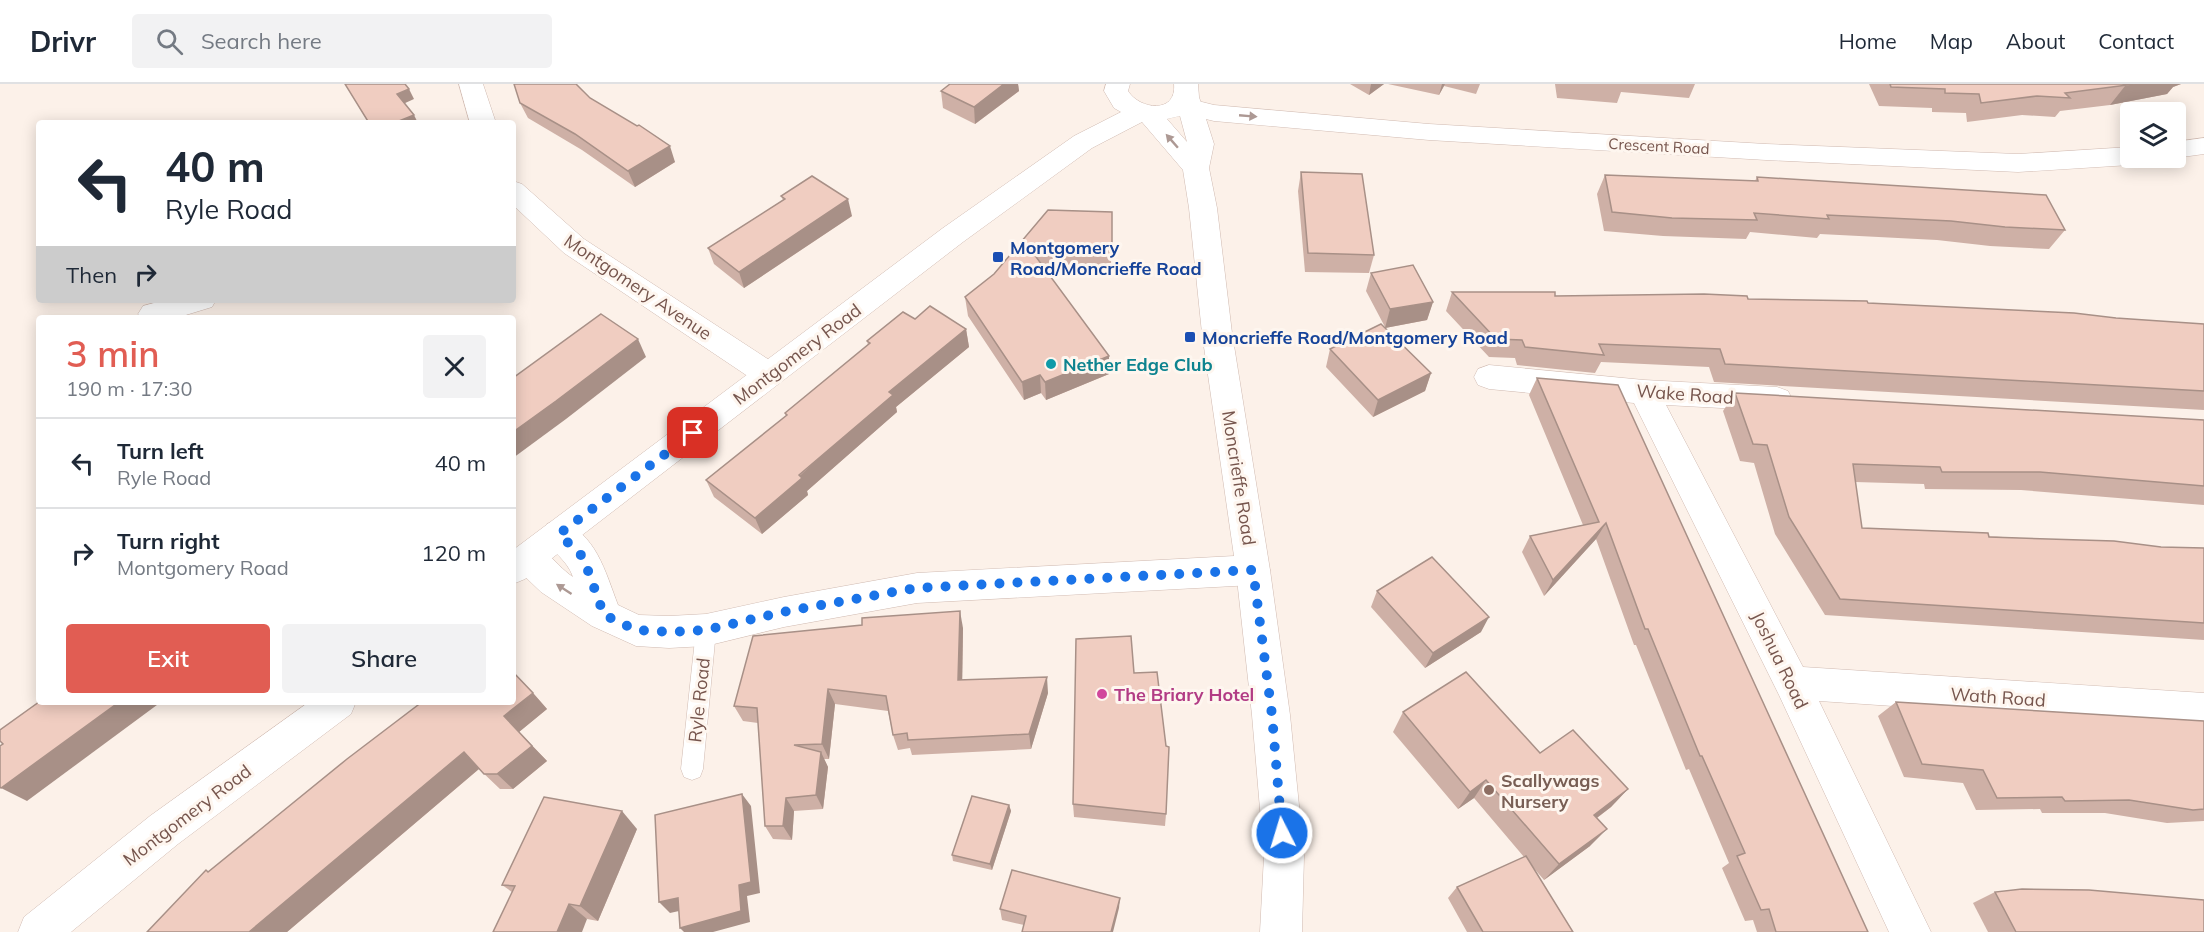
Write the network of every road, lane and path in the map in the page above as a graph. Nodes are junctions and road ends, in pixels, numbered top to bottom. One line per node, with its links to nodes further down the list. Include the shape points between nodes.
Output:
1 (471, 84): 5 (street)
2 (1116, 87): 4 (street, via 1123,104); 6 (street, Montgomery Road)
3 (1188, 91): 4 (street, Montgomery Road, via 1173,110); 9 (street, Crescent Road, one-way to 9, via 1214,112 1429,132 2018,163); 10 (street, Moncrieffe Road, via 1201,144)
4 (1144, 113): 6 (street, Montgomery Road); 10 (street, one-way to 4)
5 (482, 120)
6 (1083, 142): 14 (street, Montgomery Road)
7 (2204, 146): 8 (street)
8 (2186, 148)
9 (2120, 157)
10 (1196, 168): 20 (street, Moncrieffe Road)
11 (516, 193): 14 (street, Montgomery Avenue, via 574,246)
12 (192, 303): 13 (street)
13 (153, 314)
14 (769, 375): 18 (street, Montgomery Road)
15 (1489, 377): 16 (street, Wake Road)
16 (1644, 392): 17 (street, Wake Road); 23 (street, Joshua Road)
17 (1804, 401)
18 (559, 534): 19 (street, Montgomery Road); 21 (street, via 583,557)
19 (520, 563): 21 (street, Ryle Road, one-way to 19)
20 (1253, 570): 22 (street, Ryle Road, via 916,588); 28 (street, Moncrieffe Road, via 1272,715 1284,856)
21 (604, 615): 22 (street, Ryle Road, via 636,630)
22 (706, 630): 26 (lane, Ryle Road)
23 (1792, 683): 25 (street, Wath Road); 29 (street, Joshua Road)
24 (334, 705): 27 (street, Montgomery Road, via 164,830)
25 (2204, 710)
26 (692, 769)
27 (39, 932)
28 (1281, 932)
29 (1910, 932)

